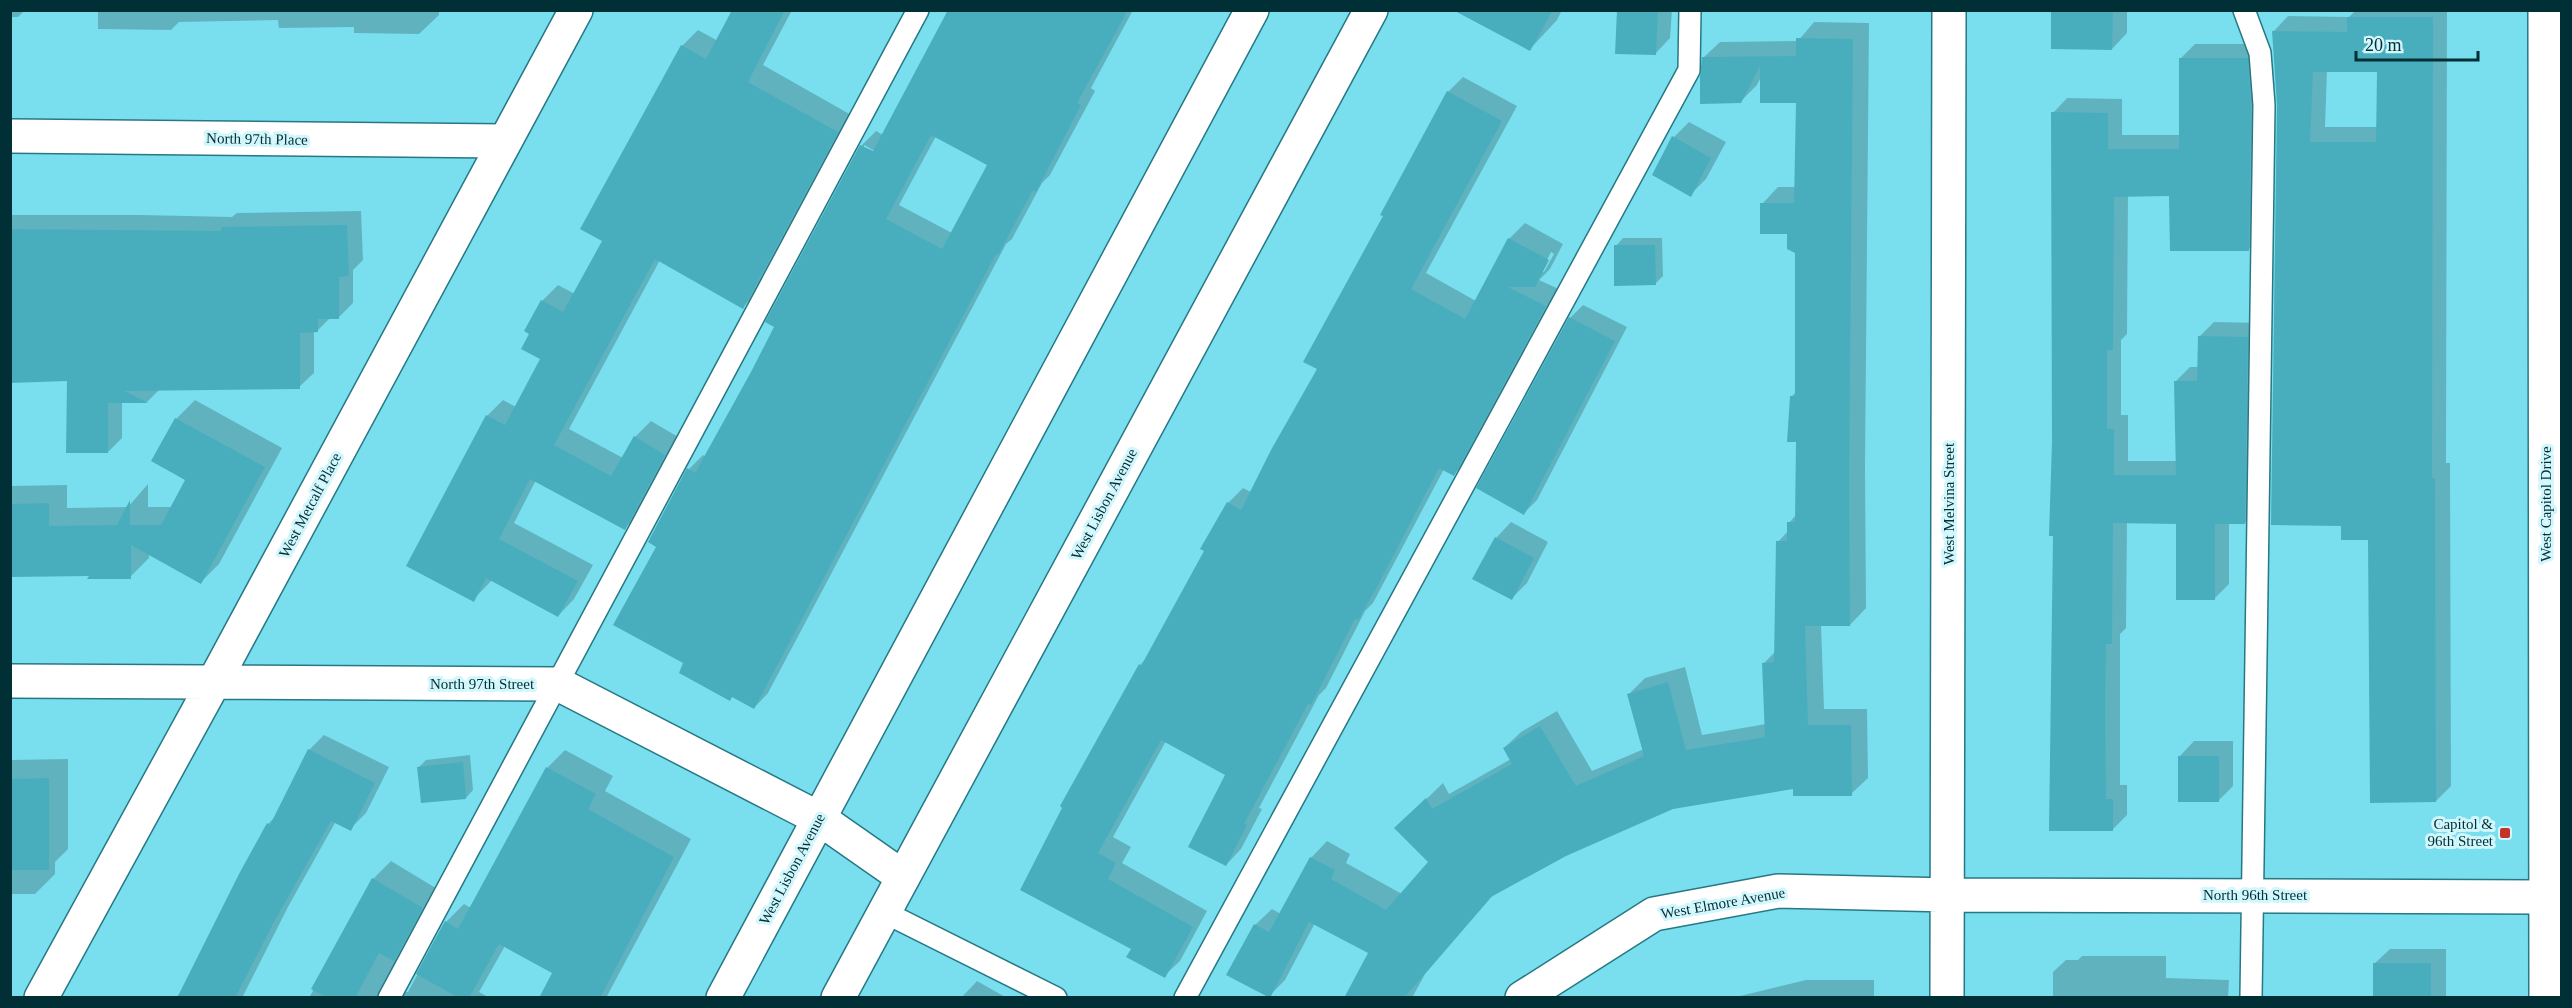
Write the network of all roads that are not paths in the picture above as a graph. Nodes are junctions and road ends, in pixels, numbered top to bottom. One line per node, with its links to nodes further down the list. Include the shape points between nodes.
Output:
1 (576, 10): 10 (street, West Metcalf Place)
2 (918, 10): 13 (lane)
3 (1252, 10): 14 (street, West Lisbon Avenue)
4 (1371, 10): 15 (street, West Lisbon Avenue)
5 (1690, 10): 25 (lane, via 1689,70)
6 (1949, 10): 16 (street, West Melvina Street)
7 (2244, 10): 17 (lane, via 2260,53 2264,105)
8 (2545, 10): 18 (street, West Capitol Drive)
9 (10, 136): 10 (street, North 97th Place)
10 (504, 141): 12 (street, West Metcalf Place)
11 (10, 681): 12 (street, North 97th Street)
12 (214, 682): 13 (street, North 97th Street); 20 (street, West Metcalf Place)
13 (558, 684): 14 (street, North 97th Street); 21 (lane)
14 (820, 819): 15 (street, North 97th Street); 22 (street, West Lisbon Avenue)
15 (903, 877): 19 (street, West Lisbon Avenue)
16 (1948, 895): 17 (street, North 96th Street); 26 (street, West Elmore Avenue, via 1778,891 1654,914); 27 (street, West Melvina Street)
17 (2251, 895): 18 (street, North 96th Street); 28 (lane)
18 (2554, 897): 29 (street, West Capitol Drive)
19 (884, 912): 23 (street, West Lisbon Avenue); 24 (lane)
20 (40, 998)
21 (389, 998)
22 (723, 998)
23 (838, 998)
24 (1056, 998)
25 (1185, 998)
26 (1522, 998)
27 (1947, 998)
28 (2251, 998)
29 (2546, 998)

